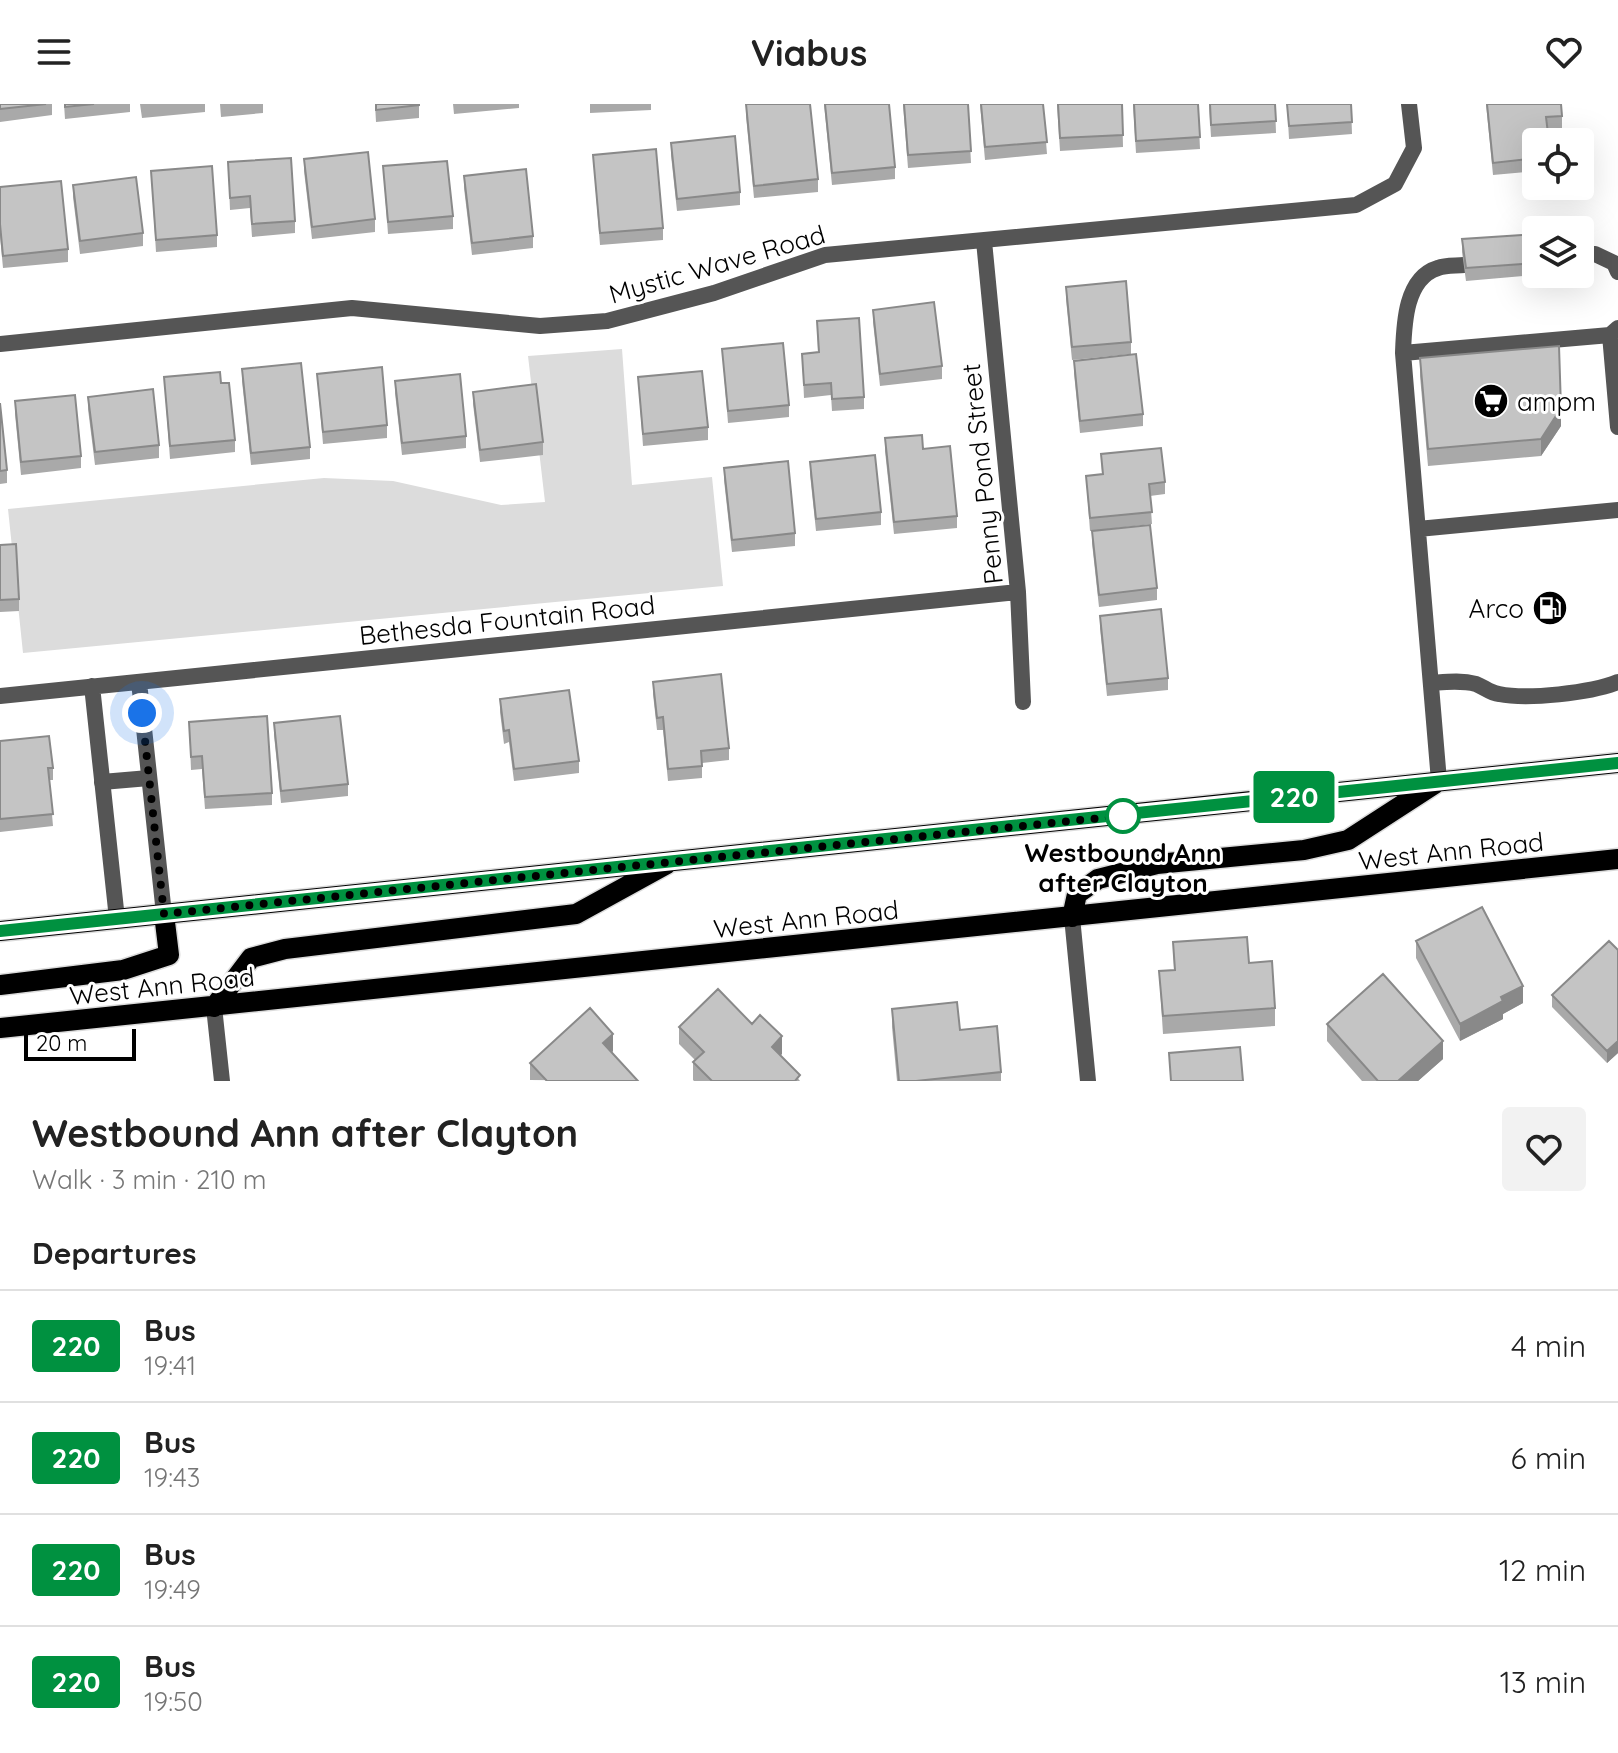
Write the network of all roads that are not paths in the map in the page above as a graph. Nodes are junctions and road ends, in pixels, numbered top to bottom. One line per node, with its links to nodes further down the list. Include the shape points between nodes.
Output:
1 (1409, 104): 2 (street, Mystic Wave Road, via 1414,148 1395,184 1356,205)
2 (984, 241): 7 (street, Mystic Wave Road, via 825,255 714,293 607,321 540,326 352,308); 12 (street, Penny Pond Street)
3 (1594, 254): 5 (street, via 1614,263)
4 (1464, 265): 8 (street, via 1437,268 1422,277 1410,299)
5 (1618, 272)
6 (1614, 331): 8 (street); 9 (street)
7 (0, 344)
8 (1403, 353): 11 (street)
9 (1618, 427)
10 (1618, 510): 11 (street)
11 (1418, 529): 15 (street)
12 (1018, 592): 13 (street, Bethesda Fountain Road); 18 (street, Penny Pond Street)
13 (139, 682): 16 (street, Bethesda Fountain Road); 20 (street)
14 (1618, 682): 15 (street, via 1601,689 1515,697 1458,681)
15 (1431, 683): 21 (street)
16 (92, 686): 17 (street, Bethesda Fountain Road); 22 (street)
17 (0, 696)
18 (1023, 702)
19 (1618, 763): 21 (main road)
20 (149, 778): 22 (street); 25 (street)
21 (1439, 781): 24 (main road); 26 (main road, via 1348,840 1304,850 1157,864 1098,879 1077,894)
22 (102, 782): 27 (street)
23 (1618, 859): 26 (main road, West Ann Road)
24 (674, 860): 25 (main road); 30 (main road, via 576,914 285,949 251,958)
25 (164, 914): 27 (main road); 29 (main road, via 169,955 123,970)
26 (1072, 917): 30 (main road, West Ann Road); 33 (street)
27 (117, 919): 28 (main road)
28 (0, 931)
29 (0, 985)
30 (214, 1007): 31 (main road, West Ann Road); 32 (street)
31 (0, 1028)
32 (222, 1081)
33 (1088, 1081)

